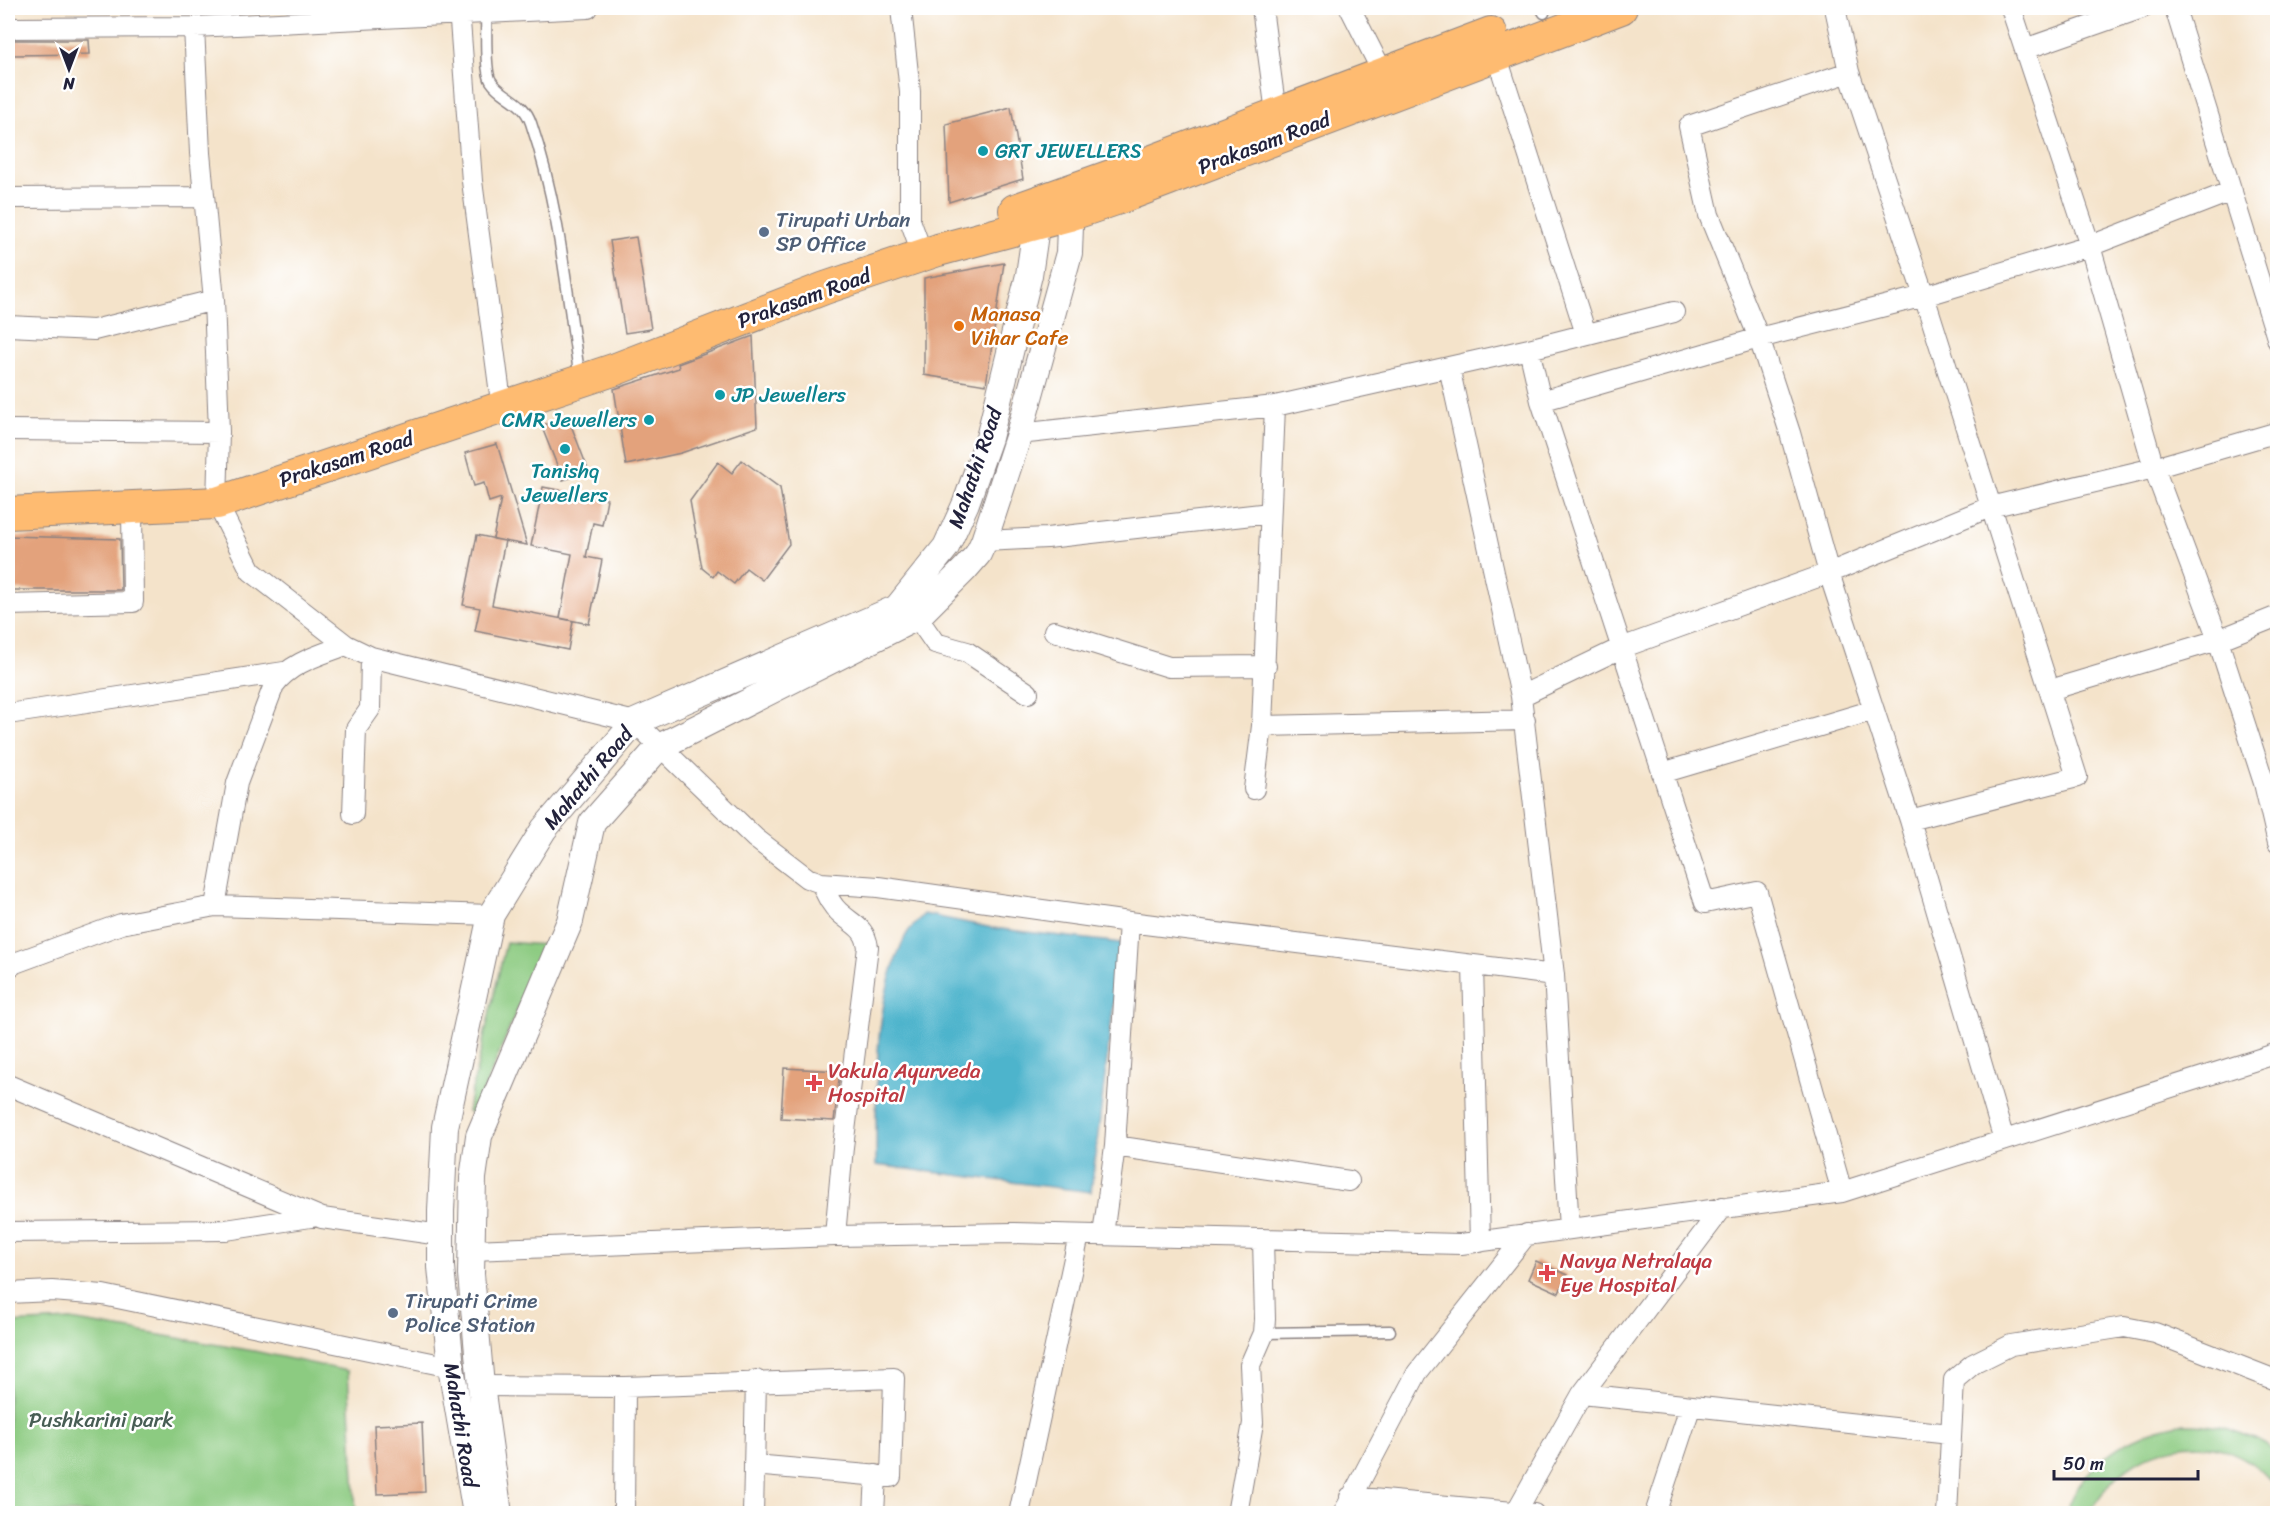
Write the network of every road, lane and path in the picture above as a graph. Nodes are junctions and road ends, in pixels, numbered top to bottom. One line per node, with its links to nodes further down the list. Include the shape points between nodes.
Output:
1 (588, 8): 10 (street)
2 (901, 8): 27 (street, via 909,92 909,220)
3 (1262, 8): 21 (street)
4 (1350, 8): 19 (street)
5 (1621, 8): 18 (main road, Prakasam Road)
6 (1835, 8): 20 (street)
7 (2011, 8): 17 (street)
8 (2142, 8): 17 (street)
9 (2175, 8): 22 (street)
10 (493, 10): 12 (street); 38 (lane, via 489,76 516,100 530,120 552,194)
11 (1548, 10): 19 (main road, Prakasam Road)
12 (459, 11): 13 (street); 39 (street, via 472,181)
13 (300, 14): 14 (street)
14 (252, 16): 15 (street)
15 (195, 27): 16 (street); 23 (street)
16 (8, 28)
17 (2025, 49): 28 (street)
18 (1496, 54): 25 (main road, Prakasam Road); 33 (street)
19 (1383, 72): 21 (main road, Prakasam Road)
20 (1850, 72): 29 (street); 34 (street, via 1689,126 1710,215)
21 (1276, 113): 25 (main road, Prakasam Road)
22 (2232, 191): 28 (street); 35 (street)
23 (204, 197): 24 (street); 30 (street)
24 (8, 198)
25 (1067, 204): 26 (main road, Prakasam Road); 45 (street, Mahathi Road, via 1069,253)
26 (1033, 214): 27 (main road, Prakasam Road); 38 (main road, Prakasam Road); 71 (street, Mahathi Road, via 1029,275 989,438 958,524 939,556 897,608)
27 (918, 242): 38 (main road, Prakasam Road, via 783,287)
28 (2090, 246): 29 (street); 46 (street)
29 (1924, 296): 34 (street); 49 (street)
30 (214, 300): 32 (street, via 94,330); 43 (street)
31 (1674, 312): 33 (street)
32 (8, 326)
33 (1586, 334): 36 (street)
34 (1759, 338): 40 (street); 54 (street)
35 (2277, 341)
36 (1529, 349): 37 (street); 40 (street)
37 (1449, 367): 41 (street); 67 (street)
38 (579, 372): 39 (main road, Prakasam Road); 47 (main road, Prakasam Road)
39 (500, 393): 47 (main road, Prakasam Road)
40 (1541, 401): 61 (street)
41 (1275, 406): 45 (street); 52 (street)
42 (8, 430): 43 (street)
43 (219, 432): 47 (street)
44 (2277, 432): 46 (street)
45 (1019, 434): 53 (street, Mahathi Road)
46 (2154, 468): 49 (street); 59 (street)
47 (217, 495): 48 (main road, Prakasam Road); 50 (main road, Prakasam Road); 60 (street, via 251,571)
48 (8, 497)
49 (1990, 507): 54 (street); 65 (street)
50 (132, 508): 51 (main road, Prakasam Road); 55 (street, via 133,602)
51 (8, 513)
52 (1270, 513): 53 (street, via 1047,538); 63 (street)
53 (984, 541): 57 (street, Mahathi Road, via 978,555)
54 (1829, 573): 61 (street); 68 (street)
55 (8, 605)
56 (2277, 616): 59 (street)
57 (917, 617): 66 (street, via 935,643 967,652); 73 (street, Mahathi Road)
58 (1053, 630): 63 (street, via 1169,667)
59 (2218, 640): 65 (street); 78 (street, via 2264,783)
60 (346, 645): 62 (street); 64 (street)
61 (1621, 648): 67 (street); 74 (street)
62 (371, 657): 71 (street); 76 (street, via 370,709 356,729)
63 (1266, 666): 72 (street)
64 (284, 672): 69 (street); 80 (street, via 274,686 237,783)
65 (2050, 690): 77 (street, via 2077,777)
66 (1028, 693)
67 (1521, 696): 70 (street)
68 (1874, 710): 74 (street); 77 (street)
69 (8, 714)
70 (1525, 720): 72 (street); 85 (street)
71 (635, 722): 73 (street); 81 (street, Mahathi Road, via 544,829)
72 (1262, 726): 75 (street)
73 (659, 747): 79 (street, via 755,838 807,878); 103 (street, Mahathi Road, via 592,823 570,921 479,1136 473,1178)
74 (1662, 773): 91 (street, via 1705,903 1757,892)
75 (1254, 789)
76 (353, 814)
77 (1910, 820): 88 (street)
78 (2277, 843)
79 (821, 883): 82 (street, via 878,887); 100 (street, via 839,912 863,929 868,947)
80 (215, 906): 81 (street); 84 (street, via 121,924)
81 (491, 915): 97 (street, Mahathi Road, via 445,1127)
82 (1129, 922): 83 (street); 89 (street)
83 (1473, 965): 85 (street); 102 (street)
84 (8, 968)
85 (1554, 975): 94 (street)
86 (2277, 1053): 88 (street)
87 (8, 1084): 93 (street)
88 (2004, 1140): 91 (street)
89 (1115, 1146): 90 (street); 99 (street)
90 (1349, 1181)
91 (1842, 1192): 92 (street)
92 (1723, 1207): 94 (street); 112 (street)
93 (317, 1216): 95 (street, via 226,1230); 97 (street)
94 (1569, 1229): 96 (street)
95 (8, 1232)
96 (1527, 1234): 102 (street); 117 (street, via 1417,1373)
97 (440, 1235): 107 (street, Mahathi Road)
98 (1079, 1235): 99 (street); 100 (street); 124 (street)
99 (1104, 1235): 101 (street)
100 (835, 1236): 103 (street)
101 (1263, 1239): 102 (street); 106 (street)
102 (1480, 1242)
103 (472, 1250): 110 (street, Mahathi Road)
104 (8, 1293): 107 (street, via 103,1295)
105 (1390, 1331): 106 (lane)
106 (1264, 1333): 125 (street, via 1250,1365 1253,1423)
107 (451, 1367): 119 (street, Mahathi Road)
108 (756, 1380): 111 (street); 115 (street); 116 (street, via 894,1378 891,1477)
109 (2277, 1381): 114 (street, via 2155,1334 2124,1327 2059,1337 2011,1345 1973,1364 1954,1380)
110 (481, 1386): 111 (street); 120 (street, Mahathi Road)
111 (625, 1386): 121 (street)
112 (1582, 1394): 113 (street); 118 (street)
113 (1690, 1408): 114 (street); 126 (street)
114 (1950, 1434): 127 (street)
115 (754, 1465): 116 (street); 122 (street)
116 (876, 1475): 123 (street)
117 (1347, 1505): 118 (street)
118 (1525, 1513)
119 (476, 1514)
120 (499, 1514)
121 (624, 1514)
122 (753, 1514)
123 (874, 1514)
124 (1018, 1514)
125 (1238, 1514)
126 (1655, 1514)
127 (1947, 1514)

